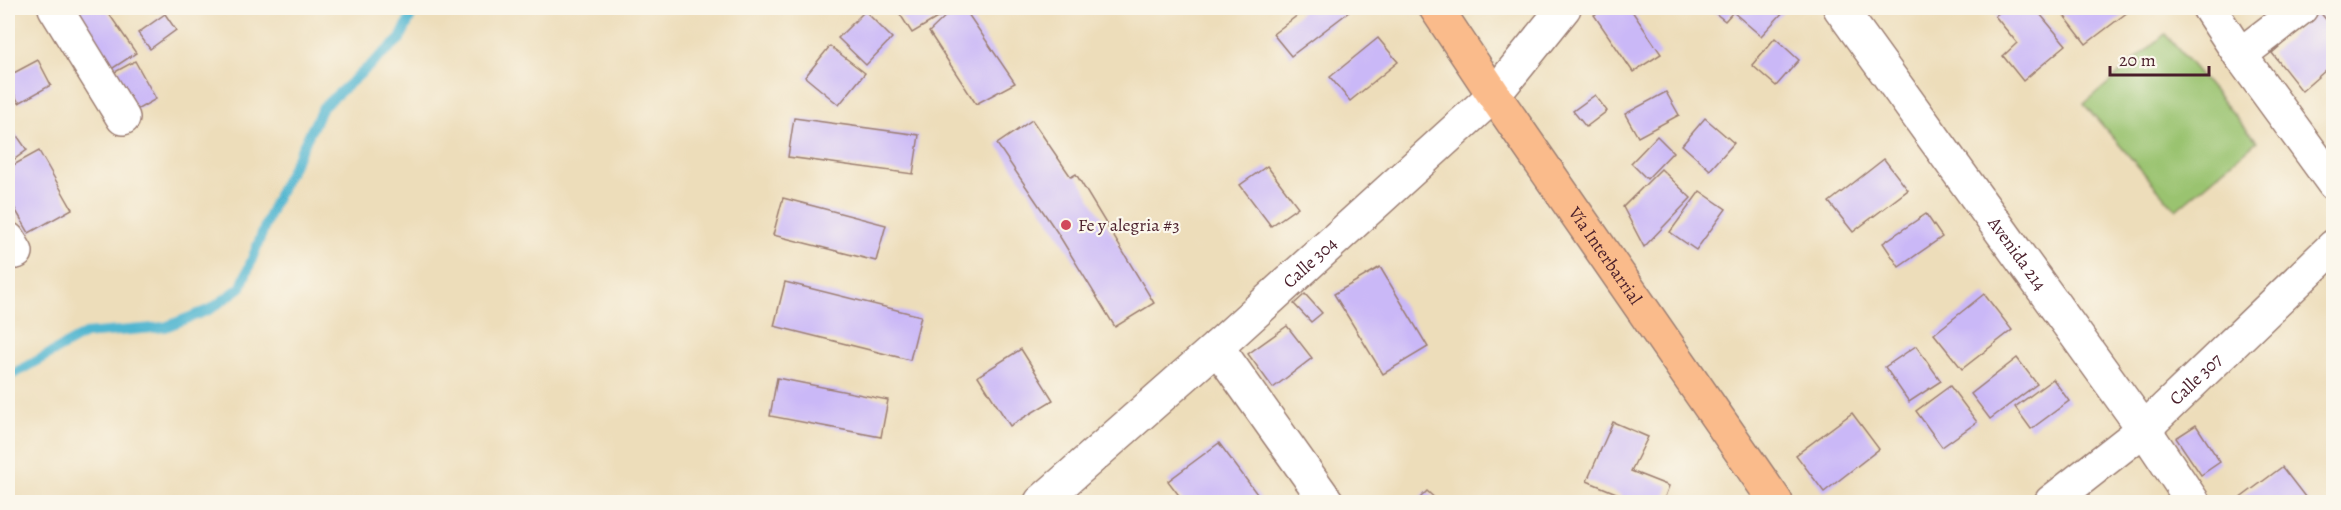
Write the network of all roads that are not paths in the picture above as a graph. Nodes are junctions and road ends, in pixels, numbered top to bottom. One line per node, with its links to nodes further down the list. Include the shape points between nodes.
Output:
1 (55, 8): 9 (street)
2 (1437, 8): 8 (main road, Vía Interbarrial)
3 (1564, 8): 8 (street, Calle 304)
4 (1840, 8): 13 (street, Avenida 214)
5 (2209, 8): 7 (street)
6 (2301, 8): 7 (street)
7 (2240, 55): 10 (street)
8 (1494, 95): 12 (street, Calle 304); 16 (main road, Vía Interbarrial)
9 (123, 118)
10 (2334, 184)
11 (2334, 246): 13 (street, Calle 307)
12 (1217, 348): 14 (street, Calle 304); 15 (street)
13 (2144, 429): 17 (street, Calle 307); 18 (street, Avenida 214)
14 (1041, 502)
15 (1327, 502)
16 (1776, 502)
17 (2051, 502)
18 (2193, 502)

